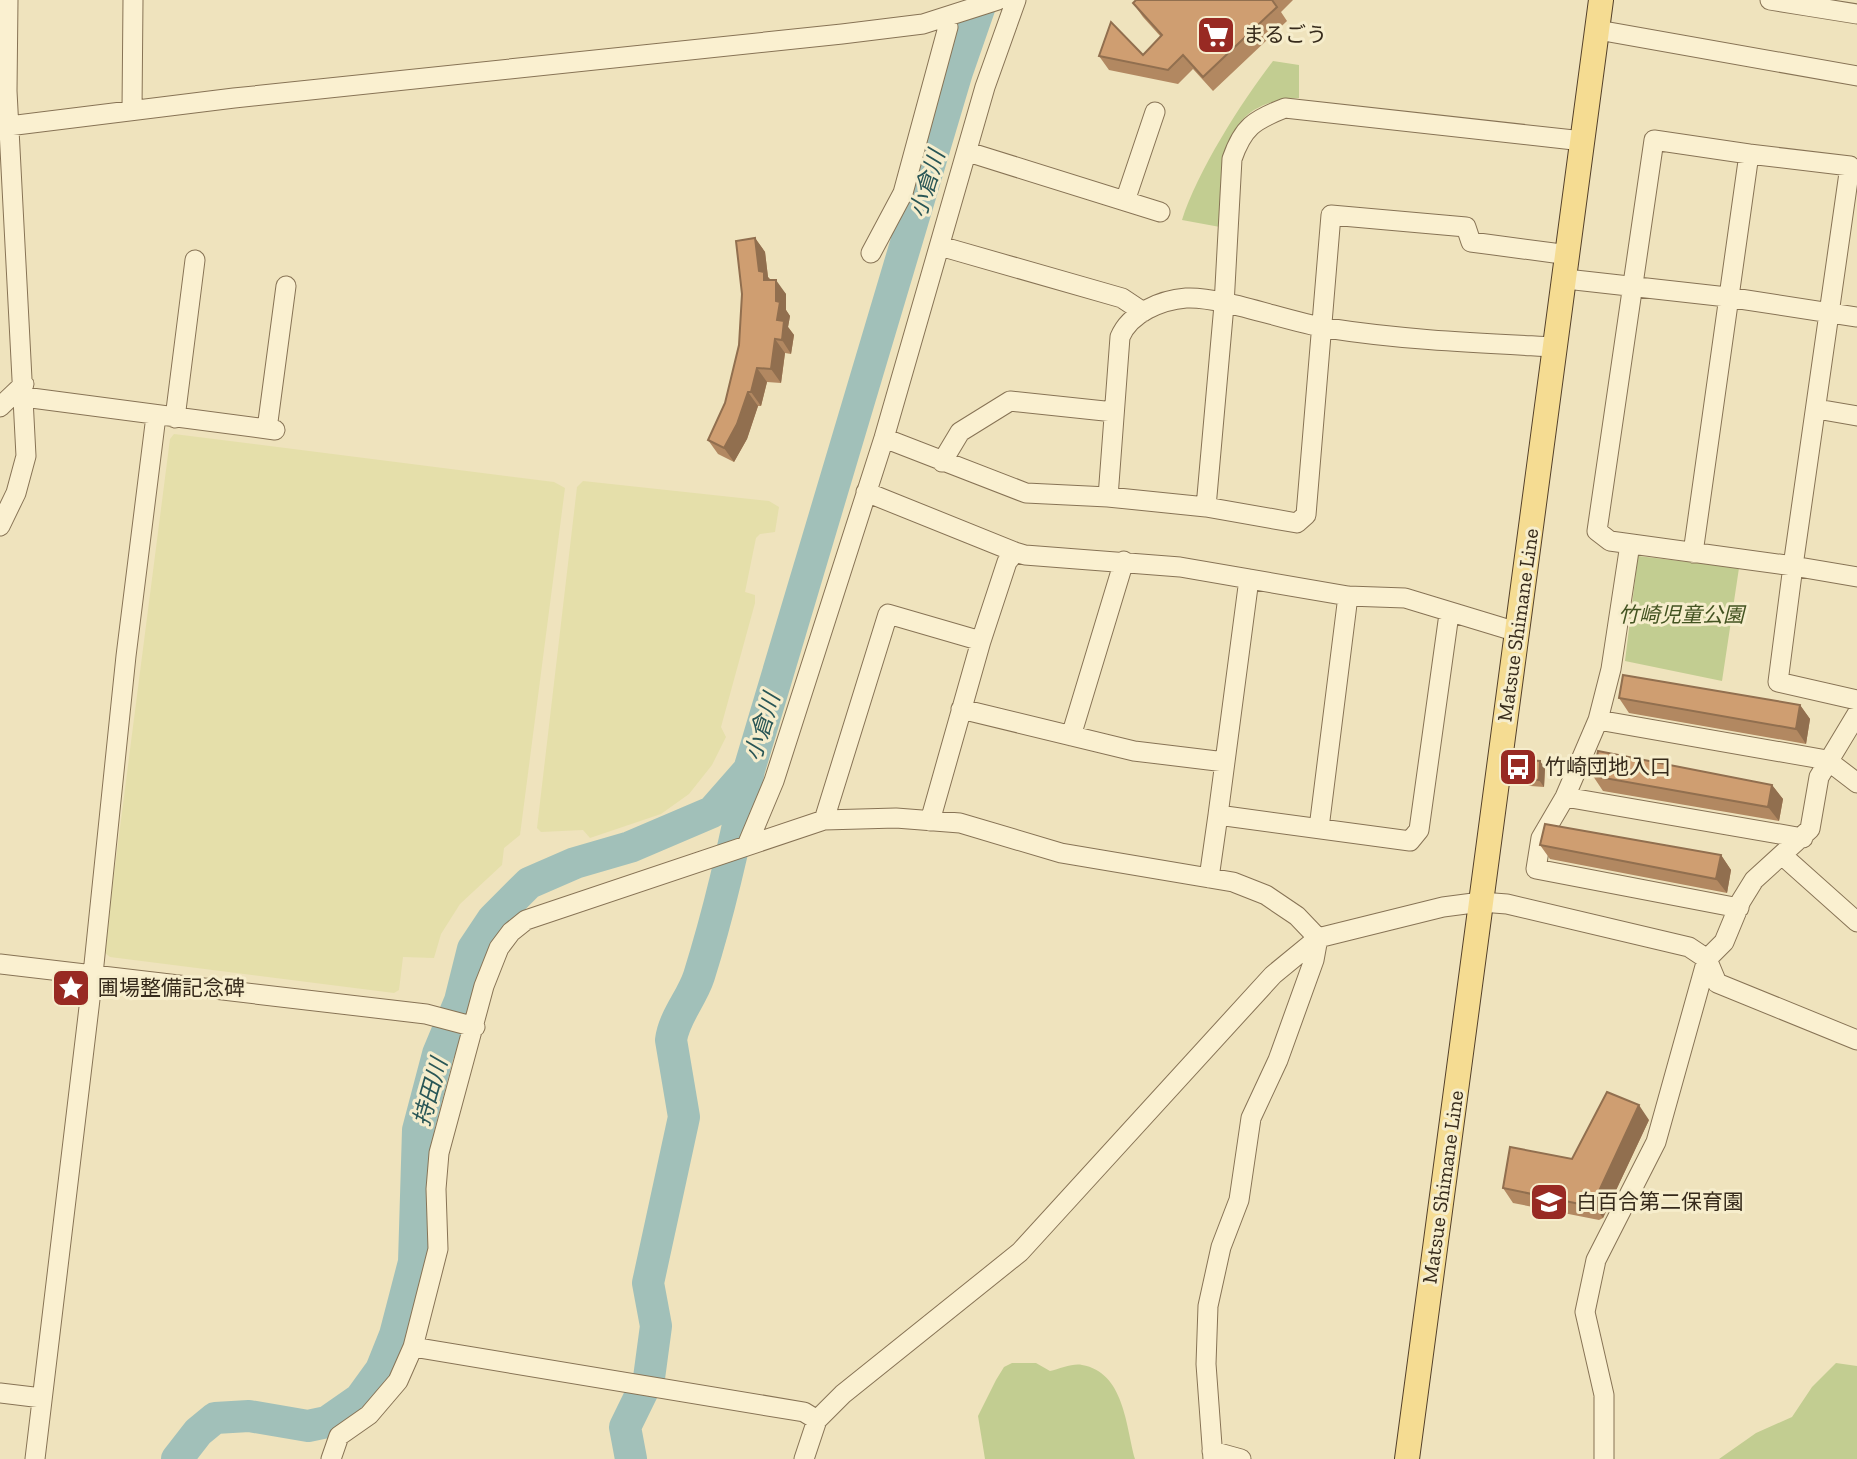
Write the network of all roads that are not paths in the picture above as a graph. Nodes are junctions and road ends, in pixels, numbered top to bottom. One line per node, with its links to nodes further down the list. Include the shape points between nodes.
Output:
1 (8, 0): 14 (street)
2 (133, 0): 12 (street)
3 (998, 0): 9 (street)
4 (1016, 0): 16 (street)
5 (1601, 0): 10 (main road, Matsue Shimane Line)
6 (1770, 0): 7 (street)
7 (1808, 3): 8 (street)
8 (1857, 14)
9 (951, 22): 12 (street); 21 (street, via 904,193)
10 (1598, 30): 11 (street); 15 (main road, Matsue Shimane Line)
11 (1857, 76)
12 (132, 110): 14 (street)
13 (1155, 112): 18 (street)
14 (5, 126): 33 (street)
15 (1583, 141): 23 (main road, Matsue Shimane Line); 27 (street, via 1285,108 1254,121 1232,159)
16 (968, 152): 18 (street); 20 (street)
17 (1749, 154): 24 (street, via 1654,140); 26 (street); 29 (street, via 1850,166)
18 (1125, 201): 19 (street)
19 (1160, 212)
20 (940, 246): 28 (street, via 1122,298); 39 (street)
21 (871, 253)
22 (195, 260): 38 (street)
23 (1567, 267): 24 (street); 31 (street, via 1471,242 1466,227 1331,215); 32 (main road, Matsue Shimane Line)
24 (1632, 285): 26 (street); 45 (street, via 1597,531 1610,541)
25 (286, 286): 38 (street, via 271,430)
26 (1727, 297): 29 (street); 47 (street)
27 (1224, 304): 28 (street, via 1188,298); 31 (street); 43 (street)
28 (1143, 312): 36 (street, via 1125,324 1120,337)
29 (1829, 313): 30 (street); 35 (street)
30 (1857, 317)
31 (1323, 328): 32 (street, via 1390,337); 43 (street, via 1306,516 1297,523)
32 (1555, 347): 54 (main road, Matsue Shimane Line)
33 (24, 391): 34 (street); 38 (street); 44 (street, via 24,471)
34 (0, 407)
35 (1817, 409): 37 (street); 49 (street)
36 (1114, 412): 40 (street, via 1010,401 960,432); 42 (street)
37 (1857, 416)
38 (166, 417): 79 (street, via 126,656)
39 (884, 438): 40 (street); 41 (street)
40 (942, 462): 42 (street, via 1026,493)
41 (866, 492): 46 (street); 70 (street, via 774,781)
42 (1108, 497): 43 (street)
43 (1206, 507)
44 (0, 526)
45 (1630, 544): 47 (street); 59 (street, via 1611,669)
46 (1015, 552): 48 (street); 55 (street, via 1007,562)
47 (1693, 553): 49 (street)
48 (1124, 561): 51 (street); 60 (street)
49 (1793, 566): 50 (street); 56 (street, via 1778,682)
50 (1857, 577)
51 (1248, 579): 52 (street); 62 (street)
52 (1348, 596): 53 (street, via 1405,598); 68 (street)
53 (1449, 614): 54 (street); 68 (street, via 1419,830 1410,841)
54 (1517, 632): 73 (main road, Matsue Shimane Line)
55 (981, 641): 57 (street); 66 (street, via 888,614)
56 (1857, 700)
57 (961, 709): 60 (street); 67 (street)
58 (1857, 714): 61 (street)
59 (1598, 720): 61 (street); 64 (street)
60 (1071, 736): 62 (street, via 1134,751)
61 (1827, 761): 63 (street); 69 (street, via 1819,778 1810,829)
62 (1225, 762): 65 (street)
63 (1857, 783)
64 (1565, 797): 69 (street); 74 (street, via 1541,838 1536,869)
65 (1218, 815): 68 (street); 72 (street)
66 (824, 820): 67 (street); 70 (street)
67 (930, 821): 72 (street, via 960,823 1061,853)
68 (1319, 828)
69 (1803, 838): 71 (street)
70 (745, 844): 80 (street, via 526,920 499,948)
71 (1782, 855): 74 (street, via 1754,880); 75 (street)
72 (1209, 878): 76 (street, via 1266,895 1297,916)
73 (1481, 902): 76 (street); 77 (street, via 1678,944); 91 (main road, Matsue Shimane Line)
74 (1739, 908): 77 (street, via 1724,942)
75 (1857, 922)
76 (1318, 938): 85 (street, via 1273,975 1020,1252); 86 (street, via 1278,1060 1251,1118 1240,1200 1221,1247 1211,1294 1206,1364)
77 (1707, 959): 81 (street, via 1717,983); 92 (street, via 1656,1142 1596,1260 1585,1312 1605,1405)
78 (0, 964): 79 (street)
79 (93, 974): 80 (street, via 431,1015); 84 (street)
80 (472, 1026): 82 (street, via 439,1153 438,1248)
81 (1857, 1041)
82 (412, 1347): 85 (street, via 804,1412); 88 (street, via 398,1381 369,1415 339,1436)
83 (0, 1393): 84 (street)
84 (42, 1398): 87 (street)
85 (817, 1420): 89 (street)
86 (1213, 1455): 90 (street)
87 (36, 1459)
88 (331, 1459)
89 (804, 1459)
90 (1241, 1459)
91 (1407, 1459)
92 (1604, 1459)

